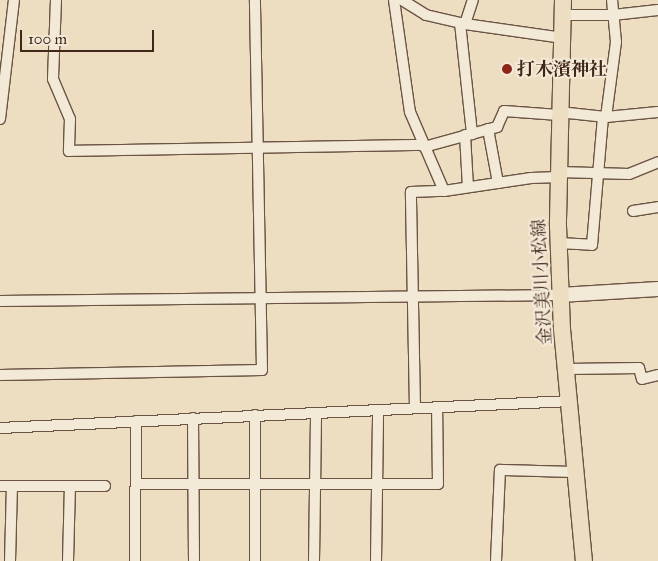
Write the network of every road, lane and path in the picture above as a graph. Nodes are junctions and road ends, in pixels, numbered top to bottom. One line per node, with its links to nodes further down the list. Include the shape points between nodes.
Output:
1 (14, 0): 16 (street)
2 (56, 0): 20 (street, via 53,79 70,119 69,151)
3 (256, 0): 20 (street)
4 (394, 0): 19 (street, via 410,112)
5 (402, 0): 11 (street, via 426,15)
6 (473, 0): 11 (street)
7 (612, 0): 10 (street)
8 (563, 7): 10 (street); 12 (main road, 金沢美川小松線)
9 (658, 10): 10 (street)
10 (613, 15): 15 (street, via 616,42)
11 (462, 24): 12 (street); 18 (street)
12 (563, 38): 14 (main road, 金沢美川小松線)
13 (658, 112): 15 (street)
14 (559, 113): 15 (street); 17 (street, via 504,110 497,127); 22 (main road, 金沢美川小松線)
15 (604, 117): 23 (street)
16 (0, 119)
17 (488, 129): 18 (street); 24 (street)
18 (468, 134): 19 (street); 25 (street)
19 (423, 146): 20 (street); 26 (street)
20 (257, 148): 33 (street)
21 (658, 162): 23 (street, via 629,174)
22 (559, 175): 23 (street); 24 (street); 29 (main road, 金沢美川小松線)
23 (599, 175): 29 (street, via 592,245)
24 (498, 183): 25 (street)
25 (468, 187): 26 (street)
26 (444, 191): 32 (street, via 410,192)
27 (658, 207): 28 (street)
28 (633, 211)
29 (558, 243): 31 (main road, 金沢美川小松線)
30 (658, 289): 31 (street)
31 (560, 295): 32 (street); 35 (main road, 金沢美川小松線)
32 (412, 297): 33 (street); 40 (street)
33 (260, 298): 34 (street); 36 (street, via 262,370)
34 (0, 301)
35 (567, 369): 37 (street, via 639,368 642,379); 38 (main road, 金沢美川小松線)
36 (0, 375)
37 (658, 375)
38 (571, 401): 39 (street); 47 (main road, 金沢美川小松線)
39 (437, 407): 40 (street); 50 (street, via 438,484)
40 (416, 408): 41 (street)
41 (378, 410): 42 (street); 50 (street)
42 (316, 412): 43 (street); 49 (street)
43 (255, 415): 44 (street); 48 (street)
44 (193, 418): 45 (street); 52 (street)
45 (136, 421): 46 (street); 51 (street)
46 (0, 428)
47 (577, 472): 64 (street, via 500,470); 65 (main road, 金沢美川小松線)
48 (255, 483): 49 (street); 52 (street); 61 (street)
49 (316, 483): 50 (street); 62 (street)
50 (376, 483): 63 (street)
51 (136, 484): 52 (street); 59 (street)
52 (195, 484): 60 (street)
53 (0, 486): 54 (street)
54 (12, 486): 56 (street); 57 (street)
55 (105, 486): 56 (street)
56 (70, 487): 58 (street)
57 (10, 561)
58 (68, 561)
59 (135, 561)
60 (194, 561)
61 (255, 561)
62 (314, 561)
63 (376, 561)
64 (496, 561)
65 (584, 561)

